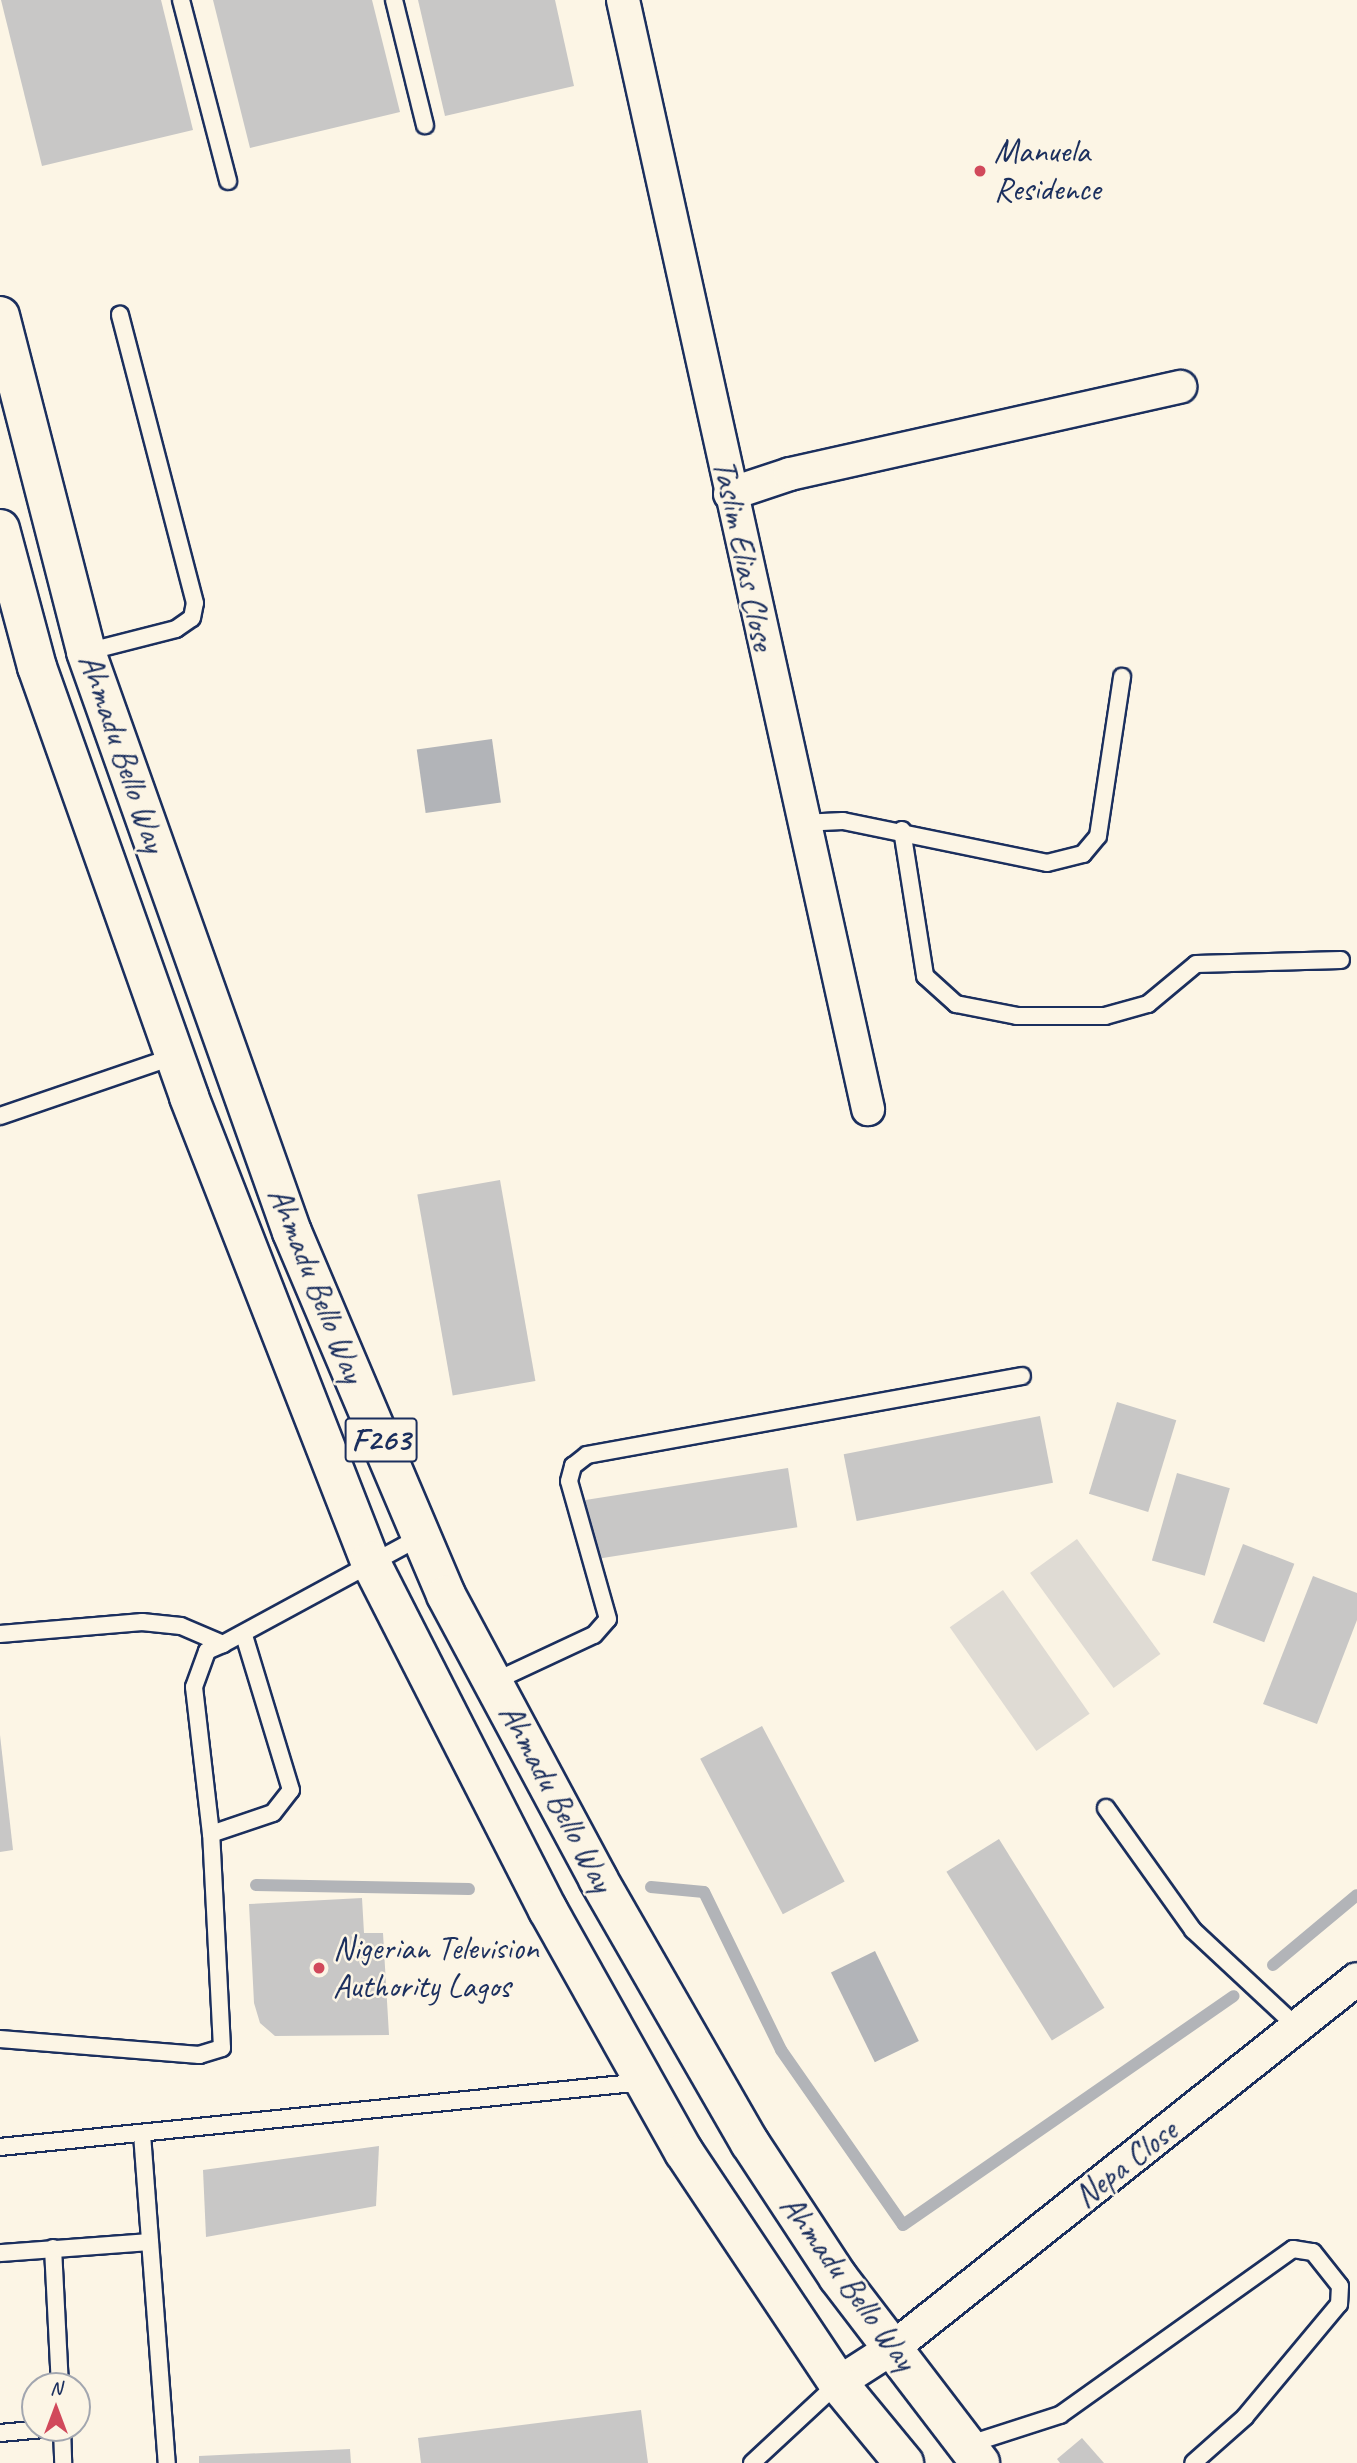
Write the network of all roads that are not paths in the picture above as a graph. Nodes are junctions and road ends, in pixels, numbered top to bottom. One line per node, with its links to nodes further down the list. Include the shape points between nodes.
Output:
1 (181, 0): 5 (lane)
2 (394, 0): 4 (lane)
3 (623, 0): 9 (street, Taslim Elias Close)
4 (425, 125)
5 (228, 181)
6 (120, 315): 11 (lane, via 195,603 192,618 176,629)
7 (0, 316): 11 (highway, Ahmadu Bello Way / F263)
8 (1180, 387): 9 (street, via 790,474)
9 (730, 494): 13 (street, Taslim Elias Close)
10 (0, 529): 16 (highway, Ahmadu Bello Way / F263, via 37,667)
11 (86, 652): 19 (highway, Ahmadu Bello Way / F263)
12 (1122, 677): 14 (lane, via 1098,835 1083,854 1047,863)
13 (801, 823): 14 (lane, via 843,821); 17 (street, Taslim Elias Close)
14 (902, 830): 15 (lane, via 925,976 956,1004 1017,1016 1105,1016 1148,1004 1196,964)
15 (1341, 960)
16 (175, 1056): 18 (lane); 20 (highway, Ahmadu Bello Way / F263)
17 (868, 1109)
18 (0, 1116)
19 (264, 1156): 20 (highway); 22 (highway, Ahmadu Bello Way / F263)
20 (218, 1172): 23 (highway, Ahmadu Bello Way / F263)
21 (1022, 1376): 27 (lane, via 587,1455 573,1466 569,1481 608,1619 594,1635)
22 (422, 1536): 23 (lane); 27 (highway, Ahmadu Bello Way / F263)
23 (370, 1561): 25 (lane, via 312,1601); 33 (highway, Ahmadu Bello Way / F263)
24 (0, 1634): 26 (lane, via 142,1622 181,1626)
25 (244, 1635): 26 (lane); 29 (lane, via 291,1790 273,1813)
26 (223, 1644): 29 (lane, via 207,1651 194,1687)
27 (493, 1682): 39 (highway, Ahmadu Bello Way / F263, via 750,2143 838,2277)
28 (1106, 1808): 31 (lane, via 1192,1930)
29 (211, 1834): 32 (lane, via 224,2039 216,2054)
30 (1357, 1979): 31 (street, Nepa Close)
31 (1298, 2028): 39 (street, Nepa Close)
32 (0, 2039)
33 (643, 2082): 34 (lane); 41 (highway, Ahmadu Bello Way / F263)
34 (142, 2134): 35 (lane); 36 (lane)
35 (0, 2147)
36 (149, 2242): 37 (lane); 47 (lane)
37 (53, 2248): 38 (lane); 40 (lane)
38 (0, 2253)
39 (894, 2347): 41 (street, Nepa Close); 45 (highway, Ahmadu Bello Way / F263)
40 (59, 2372)
41 (838, 2383): 48 (lane); 49 (highway, Ahmadu Bello Way / F263)
42 (21, 2431): 43 (lane)
43 (0, 2433)
44 (62, 2442): 46 (lane)
45 (972, 2454): 50 (lane, via 1060,2415 1293,2249 1313,2252 1340,2286 1339,2304 1245,2417)
46 (63, 2463)
47 (167, 2463)
48 (752, 2463)
49 (904, 2463)
50 (1193, 2463)

